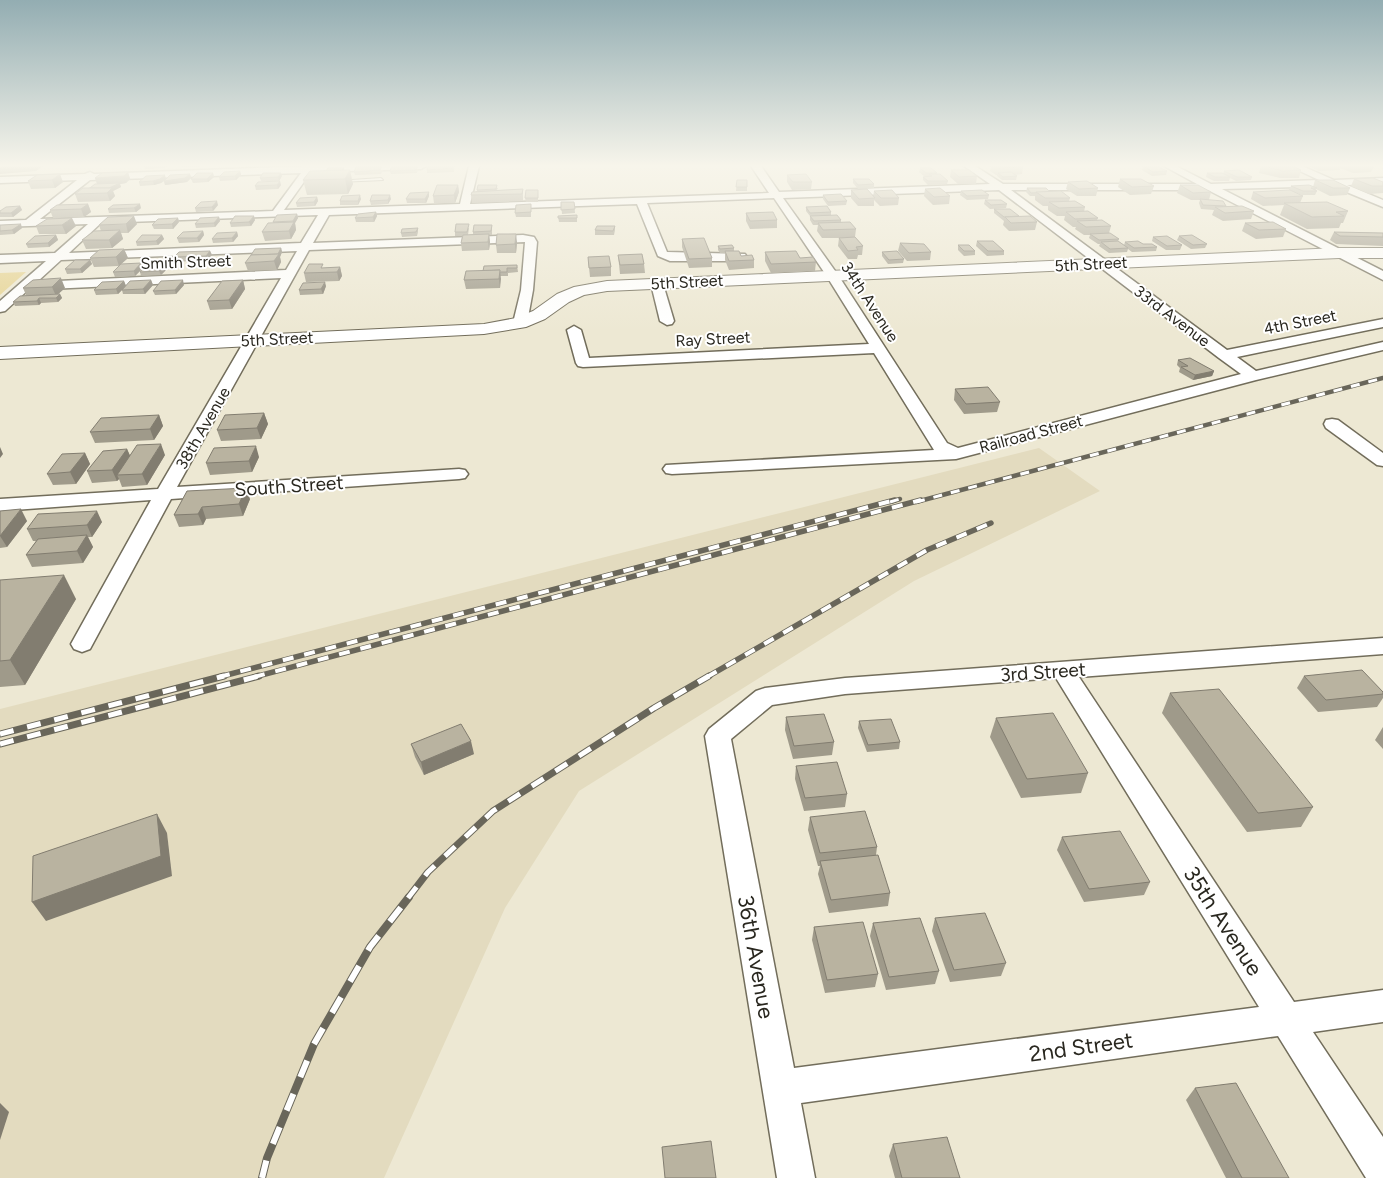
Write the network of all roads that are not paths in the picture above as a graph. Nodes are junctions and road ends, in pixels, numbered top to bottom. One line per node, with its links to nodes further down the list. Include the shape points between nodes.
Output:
1 (32, 221): 9 (street)
2 (76, 221): 9 (street)
3 (98, 221): 14 (street)
4 (320, 221): 11 (street, 38th Avenue)
5 (649, 221): 15 (street, via 662,254 670,257)
6 (793, 221): 19 (street, 34th Avenue)
7 (1045, 221): 17 (street, 33rd Avenue)
8 (1275, 221): 12 (street)
9 (29, 223): 10 (street)
10 (0, 224)
11 (305, 246): 14 (street); 18 (street, 38th Avenue); 25 (street, via 530,239 527,290)
12 (1339, 253): 13 (street, 5th Street); 17 (street, 5th Street); 20 (street)
13 (1383, 253)
14 (57, 257): 16 (street); 22 (street)
15 (741, 257)
16 (0, 259)
17 (1102, 263): 19 (street, 5th Street); 32 (street, 33rd Avenue)
18 (289, 274): 22 (street, Smith Street); 28 (street, 38th Avenue)
19 (832, 275): 21 (street, 5th Street); 30 (street, 34th Avenue)
20 (1383, 276)
21 (657, 284): 24 (street); 25 (street, 5th Street, via 607,286 580,291)
22 (25, 286): 23 (street)
23 (0, 308)
24 (667, 321)
25 (520, 323): 28 (street, 5th Street, via 484,329)
26 (1383, 324): 32 (street, 4th Street)
27 (574, 330): 30 (street, Ray Street, via 583,363)
28 (253, 340): 31 (street, 5th Street); 39 (street, 38th Avenue)
29 (1383, 346): 33 (street, Railroad Street)
30 (879, 348): 35 (street, 34th Avenue, via 941,447)
31 (0, 353)
32 (1224, 355): 33 (street, 33rd Avenue)
33 (1254, 376): 35 (street, Railroad Street)
34 (1332, 424): 36 (street)
35 (956, 454): 37 (street, Railroad Street)
36 (1383, 461)
37 (672, 469)
38 (459, 474): 39 (street, South Street)
39 (164, 494): 40 (street, South Street); 41 (street, 38th Avenue)
40 (0, 505)
41 (82, 644)
42 (1383, 646): 43 (street, 3rd Street)
43 (1063, 671): 44 (street, 3rd Street, via 845,686 765,697); 46 (street, 35th Avenue)
44 (718, 736): 47 (street, 36th Avenue)
45 (1383, 1006): 46 (street, 2nd Street)
46 (1286, 1020): 47 (street, 2nd Street); 48 (street, 35th Avenue)
47 (779, 1088): 49 (street, 36th Avenue)
48 (1383, 1171)
49 (796, 1178)

